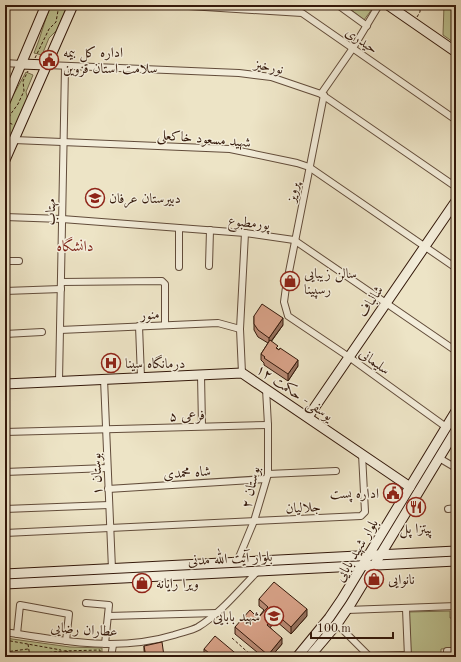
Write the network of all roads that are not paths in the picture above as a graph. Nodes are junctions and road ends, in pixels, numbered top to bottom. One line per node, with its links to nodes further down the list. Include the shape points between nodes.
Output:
1 (46, 5): 12 (street)
2 (73, 5): 13 (street)
3 (173, 5): 9 (street, حیدری, via 302,13)
4 (338, 5): 8 (street)
5 (379, 5): 6 (street); 8 (street, پرویز)
6 (383, 5)
7 (388, 5): 10 (street)
8 (367, 26): 9 (street, پرویز)
9 (354, 48): 15 (street, پرویز); 17 (street, حیدری)
10 (456, 52)
11 (5, 63): 12 (street)
12 (21, 64): 13 (street); 16 (street)
13 (47, 66): 14 (street, نورخیز); 18 (street)
14 (65, 67): 15 (street, نورخیز, via 239,73 271,77); 19 (street, مهتاب)
15 (322, 94): 21 (street, پرویز); 22 (street, نورخیز)
16 (5, 102)
17 (456, 120)
18 (14, 140): 19 (street, شهید مسعود خاکعلی); 20 (street)
19 (64, 142): 21 (street, شهید مسعود خاکعلی, via 230,149); 25 (street, مهتاب)
20 (5, 160)
21 (309, 167): 29 (street, پرویز); 30 (street, شهید مسعود خاکعلی)
22 (456, 187)
23 (456, 201): 30 (street, شالباف)
24 (5, 217): 25 (street, پورمطبوع)
25 (62, 219): 26 (street, پورمطبوع); 36 (street, مهتاب)
26 (180, 228): 27 (street, پورمطبوع); 34 (street)
27 (210, 230): 28 (street, پورمطبوع); 33 (street)
28 (245, 233): 29 (street, پورمطبوع); 43 (street)
29 (294, 240): 39 (street, پورمطبوع); 40 (street, پرویز, via 284,302)
30 (425, 247): 35 (street, شهید مسعود خاکعلی); 39 (street, شالباف)
31 (5, 261): 32 (street)
32 (19, 261)
33 (209, 266)
34 (180, 267)
35 (456, 268)
36 (61, 282): 37 (street, مهتاب); 41 (street, via 162,281 165,284)
37 (61, 289): 38 (street); 44 (street, مهتاب)
38 (5, 291)
39 (387, 302): 47 (street, پورمطبوع); 48 (street, شالباف)
40 (288, 316): 48 (street, سلیمانی)
41 (165, 325): 42 (street, منور); 43 (street, منور, via 218,323)
42 (139, 326): 44 (street, منور); 51 (street)
43 (240, 329): 49 (street)
44 (60, 330): 53 (street, مهتاب)
45 (42, 332): 46 (street)
46 (5, 334)
47 (456, 351)
48 (349, 358): 57 (street, شالباف); 60 (street, سلیمانی)
49 (242, 373): 50 (street, یوسفی- حکمت ۱۲); 55 (street, یوسفی- حکمت ۱۲)
50 (201, 375): 51 (street, یوسفی- حکمت ۱۲); 59 (street)
51 (141, 377): 52 (street, یوسفی- حکمت ۱۲)
52 (104, 379): 53 (street, یوسفی- حکمت ۱۲); 61 (street, بوستان ۱)
53 (59, 381): 54 (street, یوسفی- حکمت ۱۲)
54 (5, 384)
55 (266, 389): 57 (street, یوسفی- حکمت ۱۲); 58 (street, بوستان ۲)
56 (456, 411): 60 (street, بلوار شهید بابایی)
57 (308, 417): 64 (street, یوسفی- حکمت ۱۲)
58 (268, 424): 59 (street, فرعی ۵); 70 (street, بوستان ۲)
59 (202, 426): 61 (street, فرعی ۵)
60 (446, 427): 71 (street, بلوار شهید بابایی)
61 (106, 429): 63 (street, فرعی ۵); 66 (street, بوستان ۱)
62 (456, 430): 65 (street, بلوار شهید بابایی)
63 (5, 432)
64 (362, 454): 71 (street, یوسفی- حکمت ۱۲); 77 (street, جلالیان, via 364,514 361,516)
65 (439, 458): 67 (street); 80 (street, بلوار شهید بابایی)
66 (108, 468): 69 (street); 72 (street, بوستان ۱)
67 (456, 468)
68 (336, 471): 70 (street, شاه محمدی)
69 (5, 472)
70 (267, 476): 72 (street, شاه محمدی); 77 (street, بوستان ۲)
71 (410, 487): 85 (street, بلوار شهید بابایی)
72 (108, 489): 73 (street, بوستان ۱)
73 (109, 505): 75 (street); 78 (street, بوستان ۱)
74 (456, 508): 76 (street)
75 (5, 509)
76 (448, 509)
77 (254, 521): 78 (street); 81 (street, بوستان ۲)
78 (110, 528): 79 (street); 95 (street, بوستان ۱)
79 (5, 533)
80 (391, 537): 83 (street); 84 (street, بلوار شهید بابایی)
81 (243, 550): 88 (street, بوستان ۲); 89 (street)
82 (456, 551): 86 (street, بلوار آیت الله مدنی)
83 (400, 554): 84 (street, بلوار آیت الله مدنی); 86 (street, بلوار آیت الله مدنی)
84 (379, 555): 85 (street, بلوار آیت الله مدنی); 91 (street, بلوار شهید بابایی)
85 (368, 556): 90 (street, بلوار آیت الله مدنی); 94 (street, بلوار شهید بابایی)
86 (414, 558): 87 (street, بلوار آیت الله مدنی); 91 (street, بلوار آیت الله مدنی)
87 (456, 561)
88 (237, 562): 89 (street, بلوار آیت الله مدنی); 92 (street, بلوار آیت الله مدنی)
89 (251, 562): 90 (street, بلوار آیت الله مدنی)
90 (332, 562): 93 (street, بلوار آیت الله مدنی); 96 (street, بلوار آیت الله مدنی)
91 (375, 565): 94 (street, بلوار آیت الله مدنی); 106 (street, بلوار شهید بابایی)
92 (172, 566): 95 (street, بلوار آیت الله مدنی); 99 (street)
93 (348, 566): 94 (street, بلوار آیت الله مدنی); 100 (street)
94 (363, 566): 100 (street, بلوار شهید بابایی)
95 (112, 569): 98 (street, بلوار آیت الله مدنی)
96 (258, 571): 97 (street, بلوار آیت الله مدنی); 102 (street, عطاران رضایی)
97 (238, 572): 99 (street, بلوار آیت الله مدنی); 102 (street, via 244,576)
98 (5, 574)
99 (172, 575): 101 (street, بلوار آیت الله مدنی)
100 (356, 576): 119 (street, بلوار شهید بابایی, via 330,618)
101 (5, 584)
102 (242, 587): 107 (street, عطاران رضایی)
103 (86, 603): 108 (street, via 109,605)
104 (456, 606): 105 (street)
105 (406, 609): 106 (street); 117 (street)
106 (347, 610): 109 (street, بلوار شهید بابایی)
107 (217, 613): 108 (street); 114 (street, عطاران رضایی, via 196,628 161,639)
108 (108, 616): 113 (street)
109 (337, 624): 117 (street, via 369,656); 120 (street, بلوار شهید بابایی)
110 (5, 632): 111 (street, عطاران رضایی)
111 (17, 634): 112 (street, عطاران رضایی); 112 (street, via 20,605 69,614)
112 (66, 641): 113 (street, عطاران رضایی)
113 (106, 644): 114 (street, عطاران رضایی)
114 (112, 645): 118 (street)
115 (456, 651): 116 (street)
116 (447, 654)
117 (408, 656)
118 (111, 657)
119 (296, 657)
120 (309, 657)

